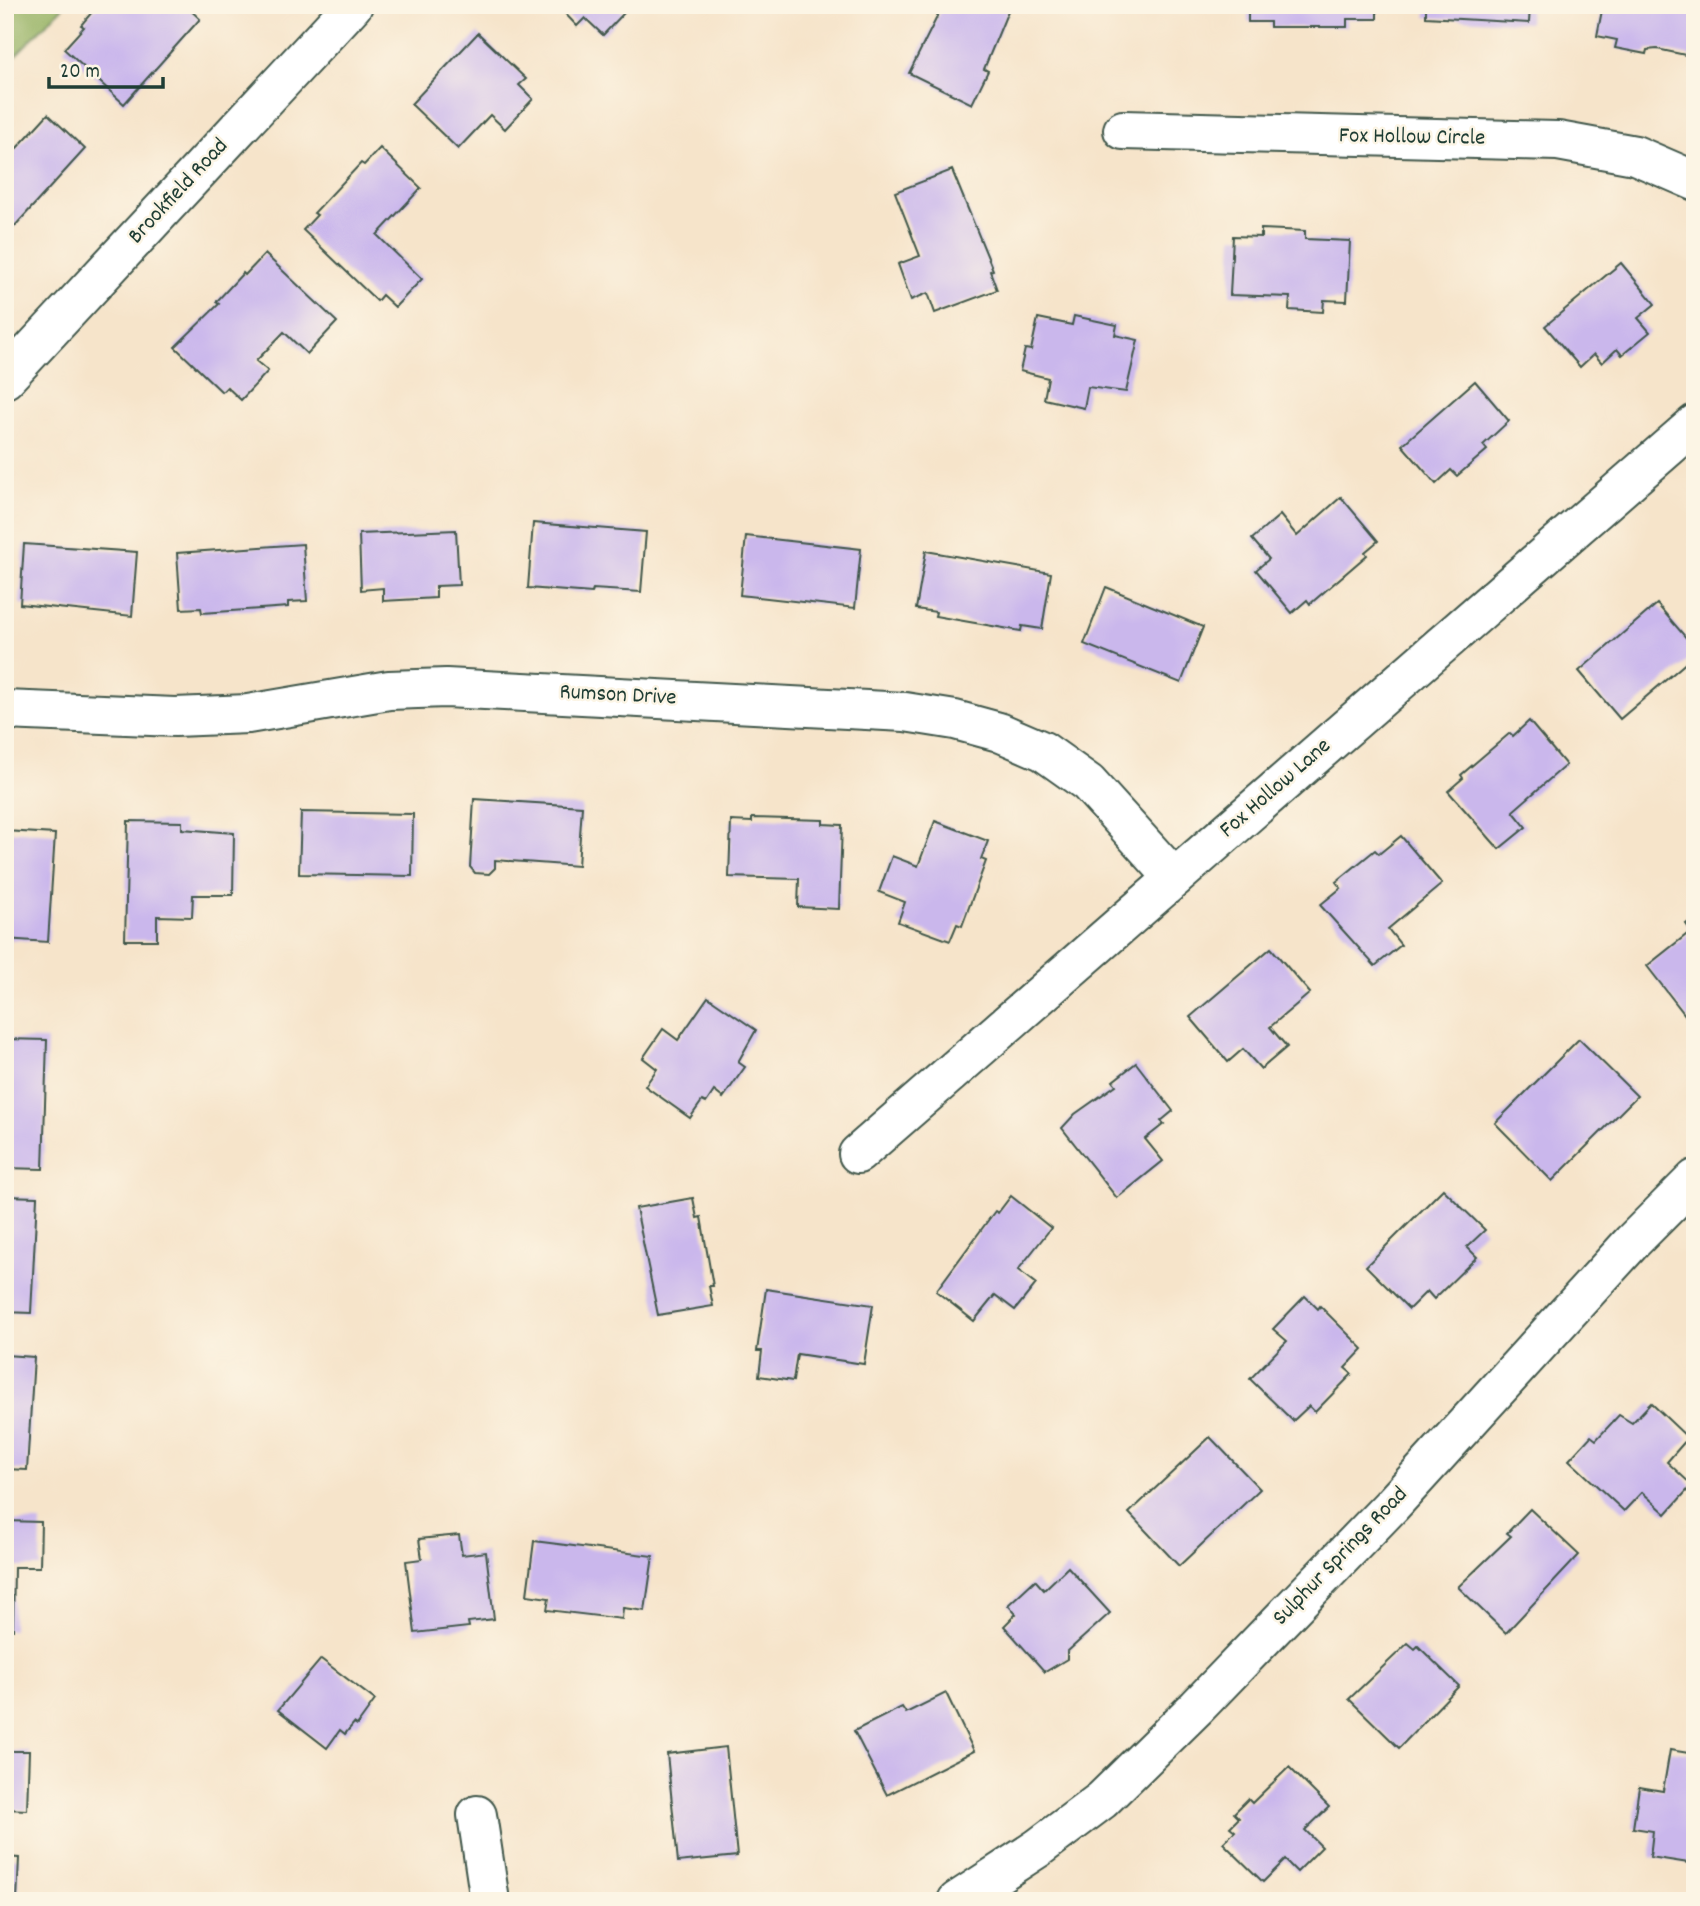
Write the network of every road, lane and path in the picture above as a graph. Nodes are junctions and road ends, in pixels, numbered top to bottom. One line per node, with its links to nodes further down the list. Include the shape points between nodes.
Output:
1 (353, 5): 4 (street, Brookfield Road)
2 (1123, 130): 3 (street, Fox Hollow Circle, via 1558,141 1635,155)
3 (1695, 181)
4 (5, 379)
5 (1695, 424): 7 (street, Fox Hollow Lane)
6 (5, 710): 7 (street, Rumson Drive, via 175,717 248,714 389,691 446,688 905,712 999,732 1043,751 1088,783)
7 (1174, 878): 8 (street, Fox Hollow Lane)
8 (858, 1154)
9 (1695, 1179): 12 (street, Sulphur Springs Road, via 1198,1707 1102,1800 1038,1849)
10 (477, 1815): 11 (street)
11 (489, 1901)
12 (957, 1901)

